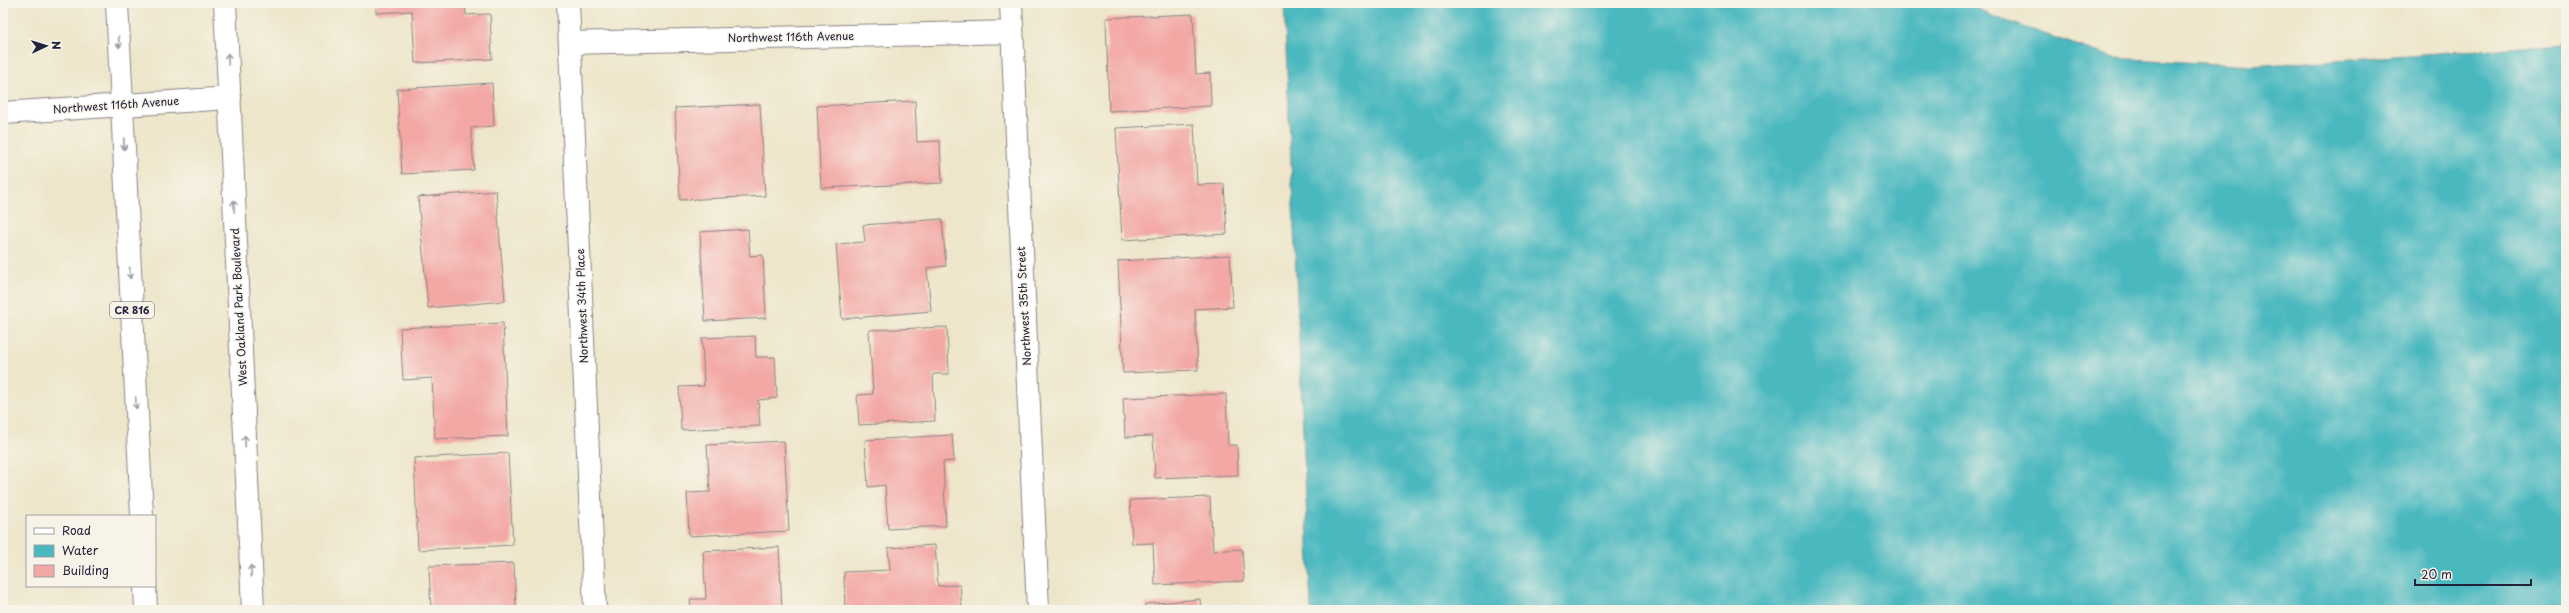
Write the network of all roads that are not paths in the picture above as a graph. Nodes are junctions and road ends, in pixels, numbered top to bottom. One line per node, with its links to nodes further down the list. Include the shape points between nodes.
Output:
1 (118, 3): 8 (street, CR 816, one-way to 8)
2 (225, 3): 7 (street, West Oakland Park Boulevard, one-way to 2)
3 (568, 3): 6 (street, Northwest 34th Place)
4 (1011, 3): 5 (street, Northwest 35th Street)
5 (1012, 32): 6 (street, Northwest 116th Avenue); 15 (street, Northwest 35th Street)
6 (570, 43): 14 (street, Northwest 34th Place)
7 (230, 98): 8 (street, Northwest 116th Avenue); 13 (street, West Oakland Park Boulevard, one-way to 7)
8 (122, 105): 9 (street, Northwest 116th Avenue); 10 (street, CR 816, one-way to 10)
9 (3, 112)
10 (142, 515)
11 (145, 587): 12 (street)
12 (146, 610)
13 (253, 610)
14 (595, 610)
15 (1038, 610)

